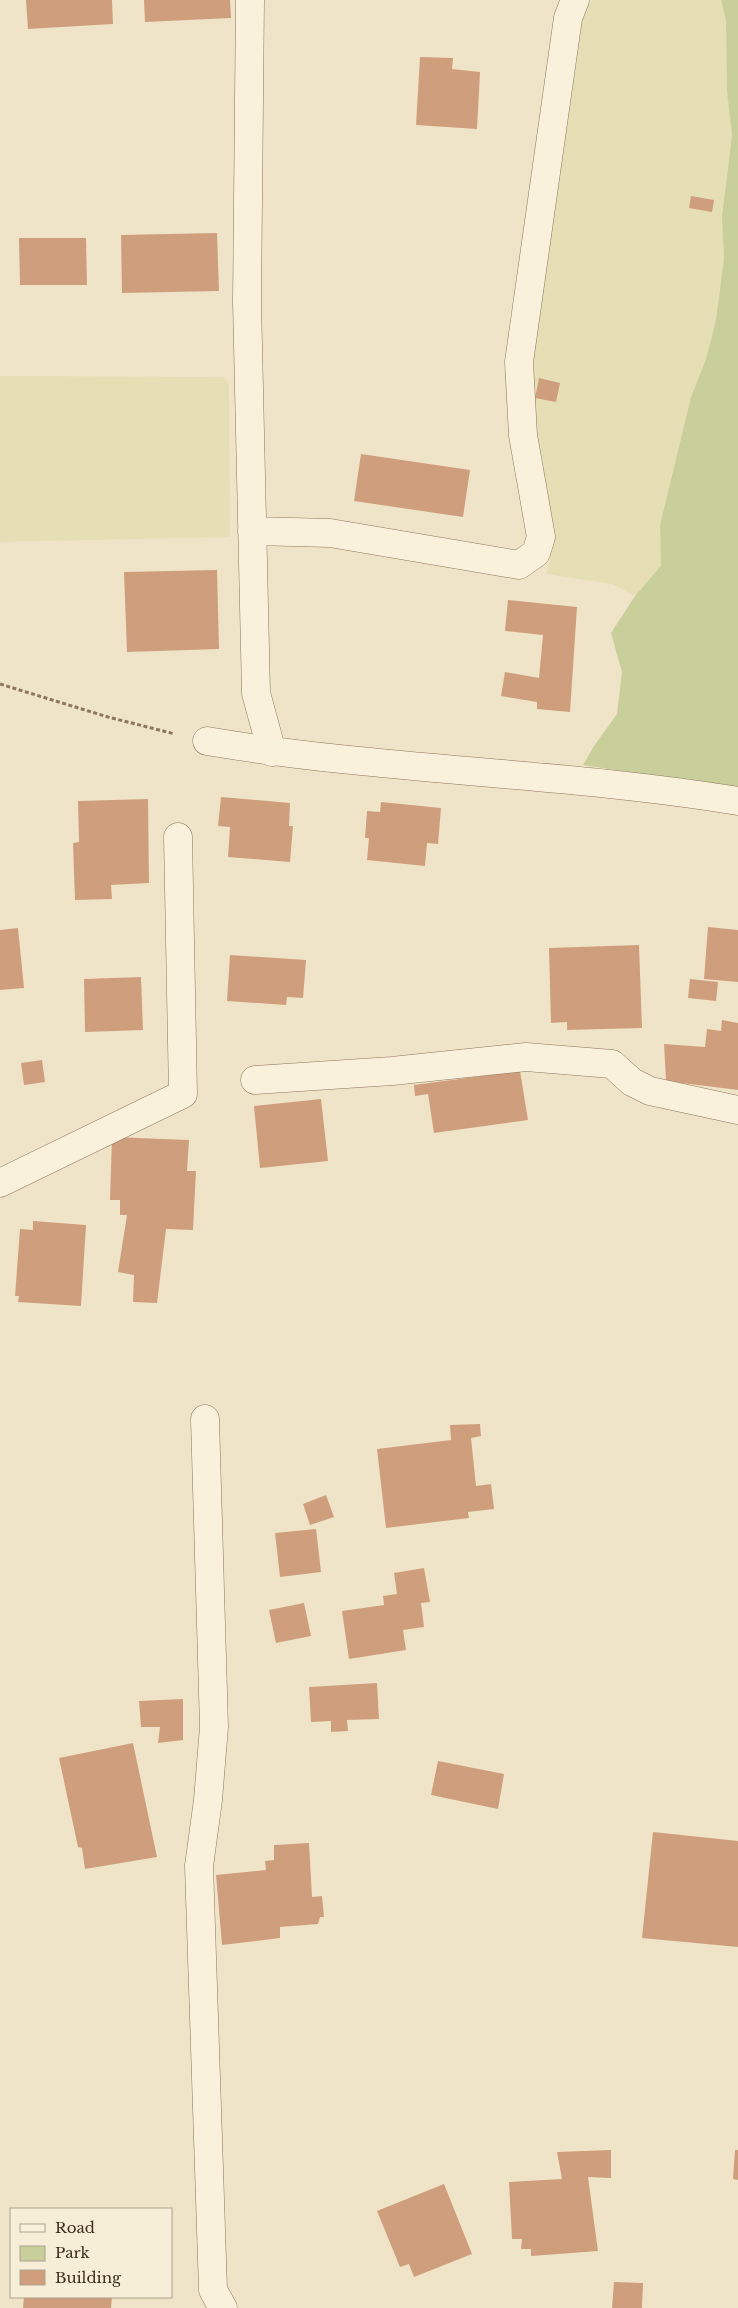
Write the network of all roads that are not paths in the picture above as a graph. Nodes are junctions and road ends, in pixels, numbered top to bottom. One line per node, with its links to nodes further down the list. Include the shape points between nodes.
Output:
1 (250, 0): 3 (street, via 247,302)
2 (575, 0): 3 (street, via 568,18 519,362 523,435 541,537 536,553 519,565 330,533)
3 (252, 531): 5 (street, via 256,693)
4 (207, 741): 5 (street)
5 (272, 752): 6 (street, via 622,785)
6 (738, 801)
7 (178, 837): 10 (street, via 183,1094)
8 (255, 1080): 9 (street, via 392,1071 526,1057 612,1064 632,1082 650,1091)
9 (738, 1110)
10 (0, 1183)
11 (205, 1419): 12 (street, via 214,1727 199,1866 213,2290)
12 (222, 2308)

